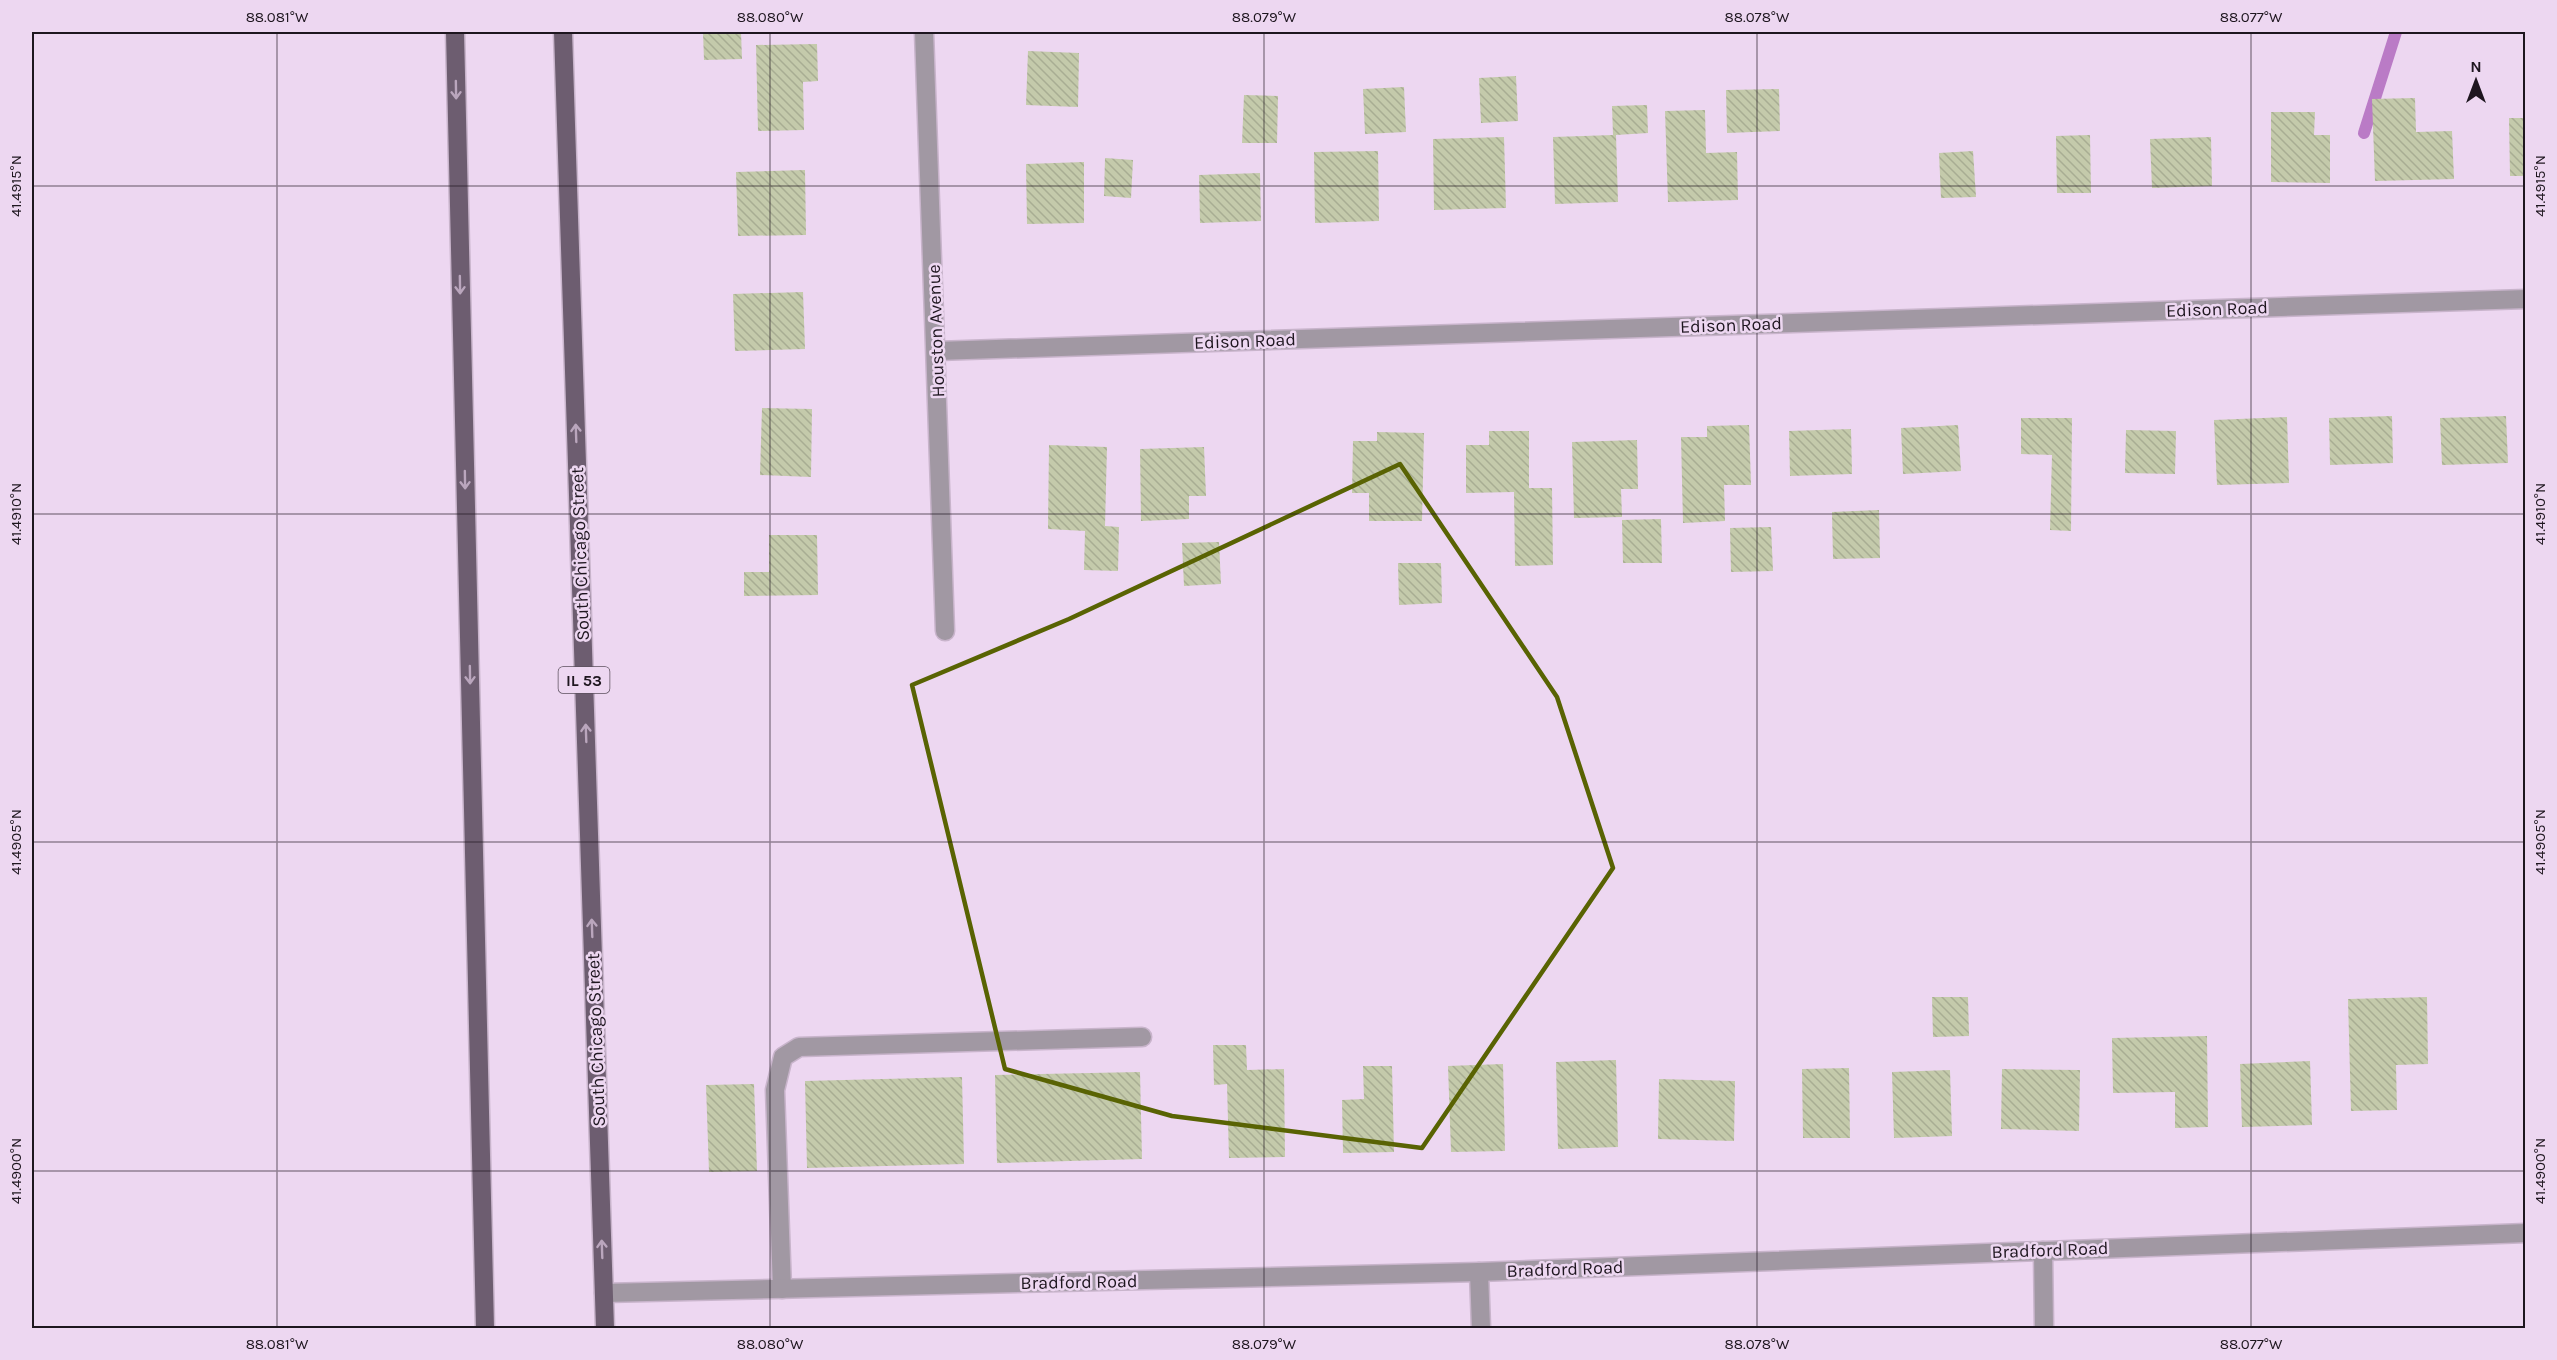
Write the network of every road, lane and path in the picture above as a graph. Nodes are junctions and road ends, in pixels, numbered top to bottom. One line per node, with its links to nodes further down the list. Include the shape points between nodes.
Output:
1 (454, 32): 13 (main road, one-way to 13)
2 (563, 32): 12 (main road, South Chicago Street / IL 53, one-way to 2)
3 (924, 32): 5 (street, Houston Avenue)
4 (2526, 299): 5 (street, Edison Road)
5 (937, 351): 6 (street, Houston Avenue)
6 (945, 631)
7 (1142, 1037): 11 (street, via 799,1047 783,1057 775,1090)
8 (2526, 1233): 9 (street, Bradford Road)
9 (2043, 1251): 10 (street, Bradford Road); 16 (street)
10 (1479, 1272): 11 (street, Bradford Road); 15 (street)
11 (782, 1289): 12 (street, Bradford Road)
12 (604, 1293): 14 (main road, South Chicago Street / IL 53)
13 (485, 1329)
14 (605, 1329)
15 (1481, 1329)
16 (2044, 1329)

